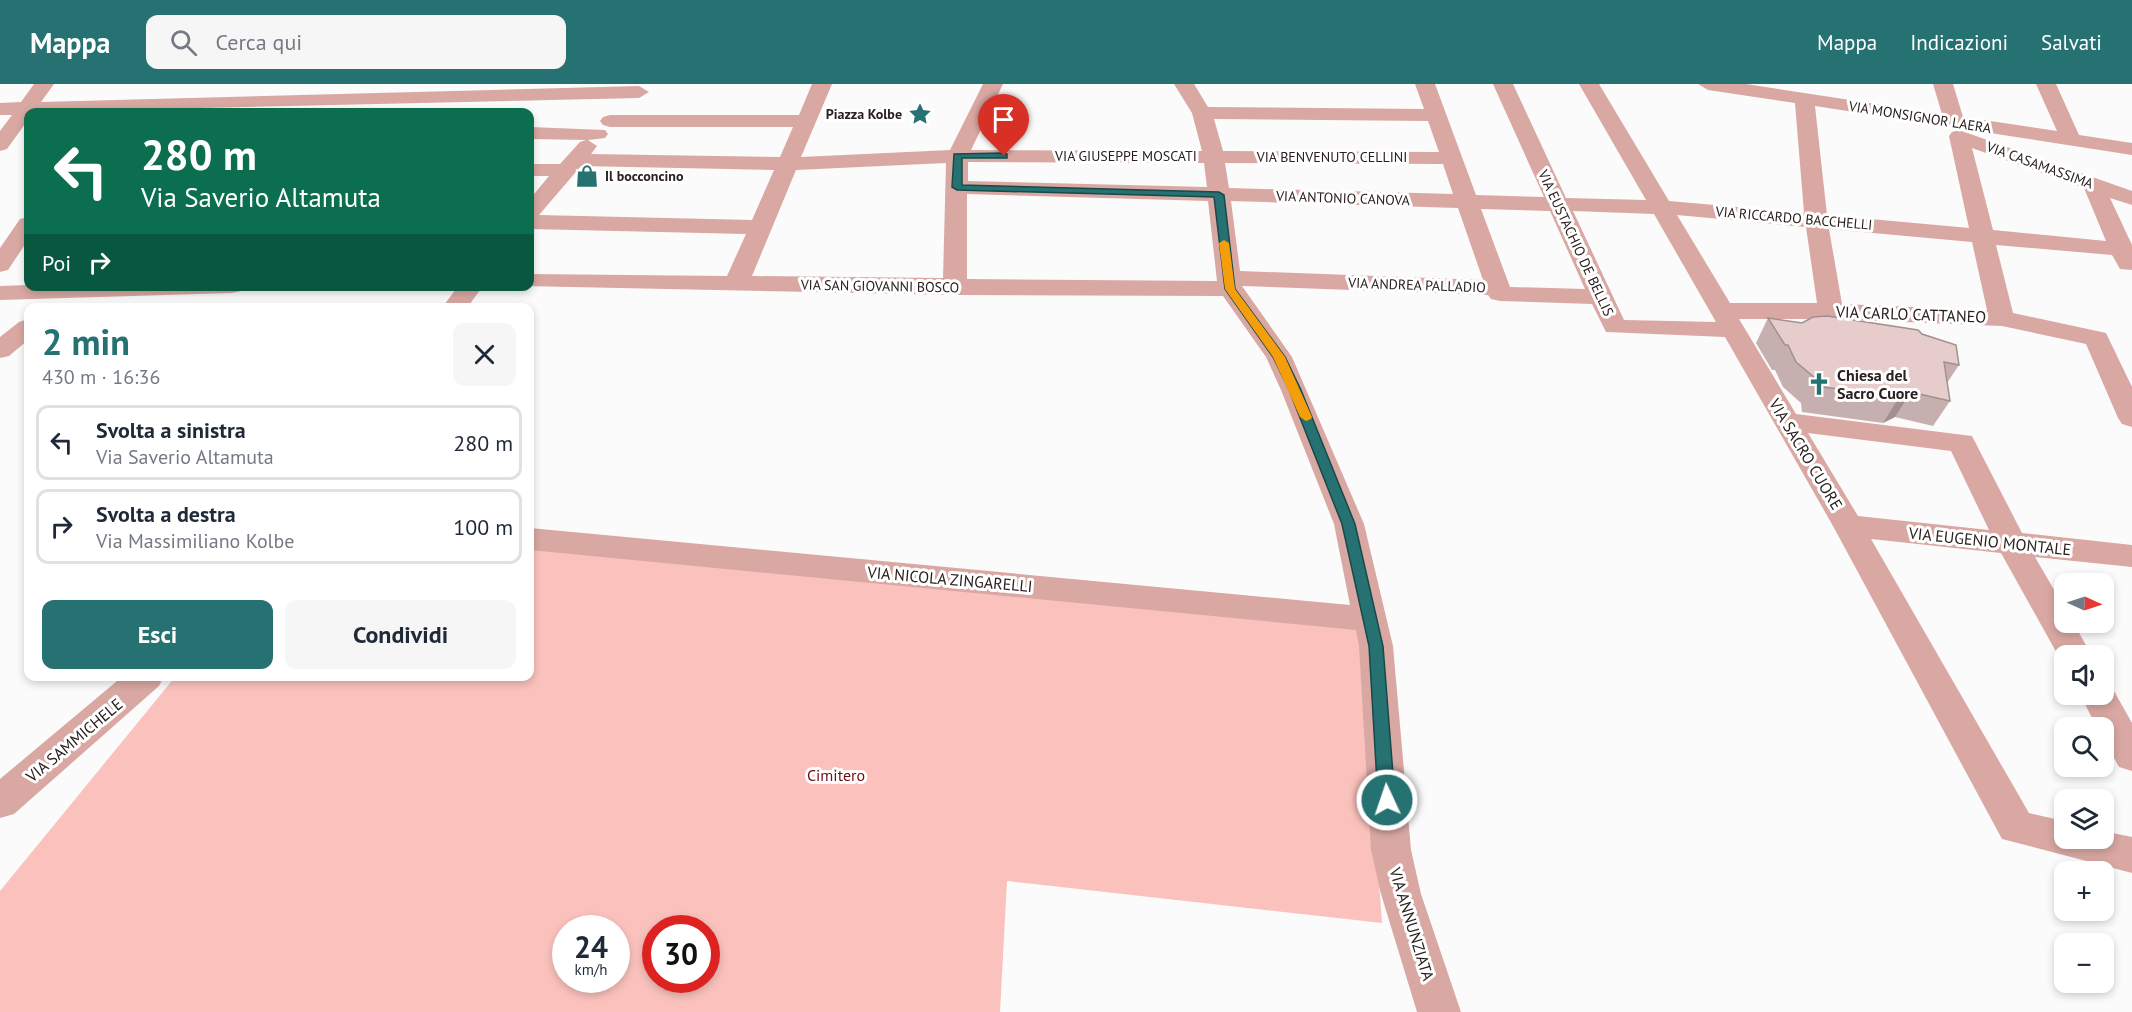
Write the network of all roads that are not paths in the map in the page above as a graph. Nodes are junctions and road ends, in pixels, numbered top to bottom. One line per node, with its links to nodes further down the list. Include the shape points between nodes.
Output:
1 (44, 84): 18 (street)
2 (124, 84): 19 (street)
3 (186, 84): 20 (street)
4 (265, 84): 21 (street)
5 (822, 84): 28 (street)
6 (993, 84): 35 (street)
7 (1184, 84): 25 (street, VIA ANNUNZIATA)
8 (1425, 84): 26 (street)
9 (1503, 84): 46 (street, VIA EUSTACHIO DE BELLIS)
10 (1589, 84): 48 (street, VIA SACRO CUORE)
11 (1708, 84): 15 (street, VIA MONSIGNOR LAERA)
12 (1944, 84): 30 (street)
13 (2046, 84): 32 (street)
14 (642, 88): 16 (street); 29 (street)
15 (1760, 89): 17 (street, VIA MONSIGNOR LAERA)
16 (417, 98): 21 (street)
17 (1804, 99): 27 (street, VIA MONSIGNOR LAERA, via 1867,100); 49 (street)
18 (27, 108)
19 (108, 108)
20 (172, 108): 21 (street)
21 (245, 108)
22 (0, 109): 23 (street)
23 (24, 109)
24 (24, 112): 33 (street)
25 (1202, 113): 26 (street); 36 (street, VIA ANNUNZIATA)
26 (1436, 115): 37 (street)
27 (1916, 116): 30 (street, VIA CASAMASSIMA)
28 (806, 121): 29 (street); 38 (street)
29 (604, 127): 31 (street); 39 (street)
30 (1957, 129): 32 (street, VIA MONSIGNOR LAERA); 41 (street, VIA CASAMASSIMA); 53 (street)
31 (534, 133)
32 (2071, 140): 34 (street, VIA MONSIGNOR LAERA)
33 (0, 145)
34 (2132, 149)
35 (957, 156): 36 (street, VIA GIUSEPPE MOSCATI); 38 (street, VIA GIUSEPPE MOSCATI); 42 (street)
36 (1214, 157): 37 (street, VIA BENVENUTO CELLINI); 43 (street, VIA ANNUNZIATA)
37 (1451, 158): 45 (street)
38 (787, 164): 39 (street, VIA GIUSEPPE MOSCATI); 51 (street)
39 (569, 165): 40 (street, VIA GIUSEPPE MOSCATI); 47 (street)
40 (534, 169)
41 (2093, 184): 44 (street, VIA CASAMASSIMA); 54 (street)
42 (957, 187): 43 (street, VIA ANTONIO CANOVA); 60 (street)
43 (1219, 195): 45 (street, VIA ANTONIO CANOVA); 59 (street, VIA ANNUNZIATA)
44 (2132, 198)
45 (1467, 202): 46 (street, VIA RICCARDO BACCHELLI); 61 (street)
46 (1557, 204): 48 (street, VIA RICCARDO BACCHELLI); 66 (street, VIA EUSTACHIO DE BELLIS)
47 (534, 207)
48 (1662, 207): 49 (street, VIA RICCARDO BACCHELLI); 70 (street, VIA SACRO CUORE)
49 (1816, 220): 53 (street, VIA RICCARDO BACCHELLI); 68 (street)
50 (534, 222): 51 (street)
51 (760, 228): 58 (street)
52 (24, 230): 55 (street)
53 (1980, 235): 54 (street, VIA RICCARDO BACCHELLI); 69 (street)
54 (2126, 251): 56 (street)
55 (0, 265)
56 (2132, 273)
57 (534, 281): 58 (street, VIA SAN GIOVANNI BOSCO)
58 (736, 284): 60 (street, VIA SAN GIOVANNI BOSCO)
59 (1229, 284): 60 (street, VIA SAN GIOVANNI BOSCO); 61 (street, VIA ANDREA PALLADIO); 79 (street, VIA ANNUNZIATA, via 1279,357 1295,390 1348,524)
60 (955, 288)
61 (1497, 288): 66 (street, VIA ANDREA PALLADIO, via 1500,294)
62 (98, 291): 65 (street)
63 (467, 291): 67 (street)
64 (0, 292): 65 (street)
65 (71, 292)
66 (1601, 297): 70 (street, VIA EUSTACHIO DE BELLIS, via 1615,327)
67 (458, 303)
68 (1831, 311): 69 (street, VIA CARLO CATTANEO); 70 (street, VIA CARLO CATTANEO)
69 (2002, 318): 73 (street, VIA CARLO CATTANEO, via 2097,339)
70 (1728, 320): 74 (street, VIA SACRO CUORE)
71 (24, 330): 72 (street)
72 (0, 350)
73 (2132, 418)
74 (1787, 422): 75 (street, VIA SACRO CUORE); 77 (street, via 1962,443)
75 (1848, 526): 77 (street, VIA EUGENIO MONTALE); 85 (street, VIA SACRO CUORE, via 2016,827)
76 (534, 539): 79 (street, VIA NICOLA ZINGARELLI)
77 (2011, 543): 78 (street, VIA EUGENIO MONTALE); 80 (street)
78 (2132, 556)
79 (1371, 619): 86 (street, VIA ANNUNZIATA, via 1380,680 1391,850)
80 (2069, 645)
81 (141, 681): 84 (street, VIA SAMMICHELE)
82 (2103, 705): 83 (street)
83 (2132, 756)
84 (0, 802)
85 (2132, 855)
86 (1439, 1012)

